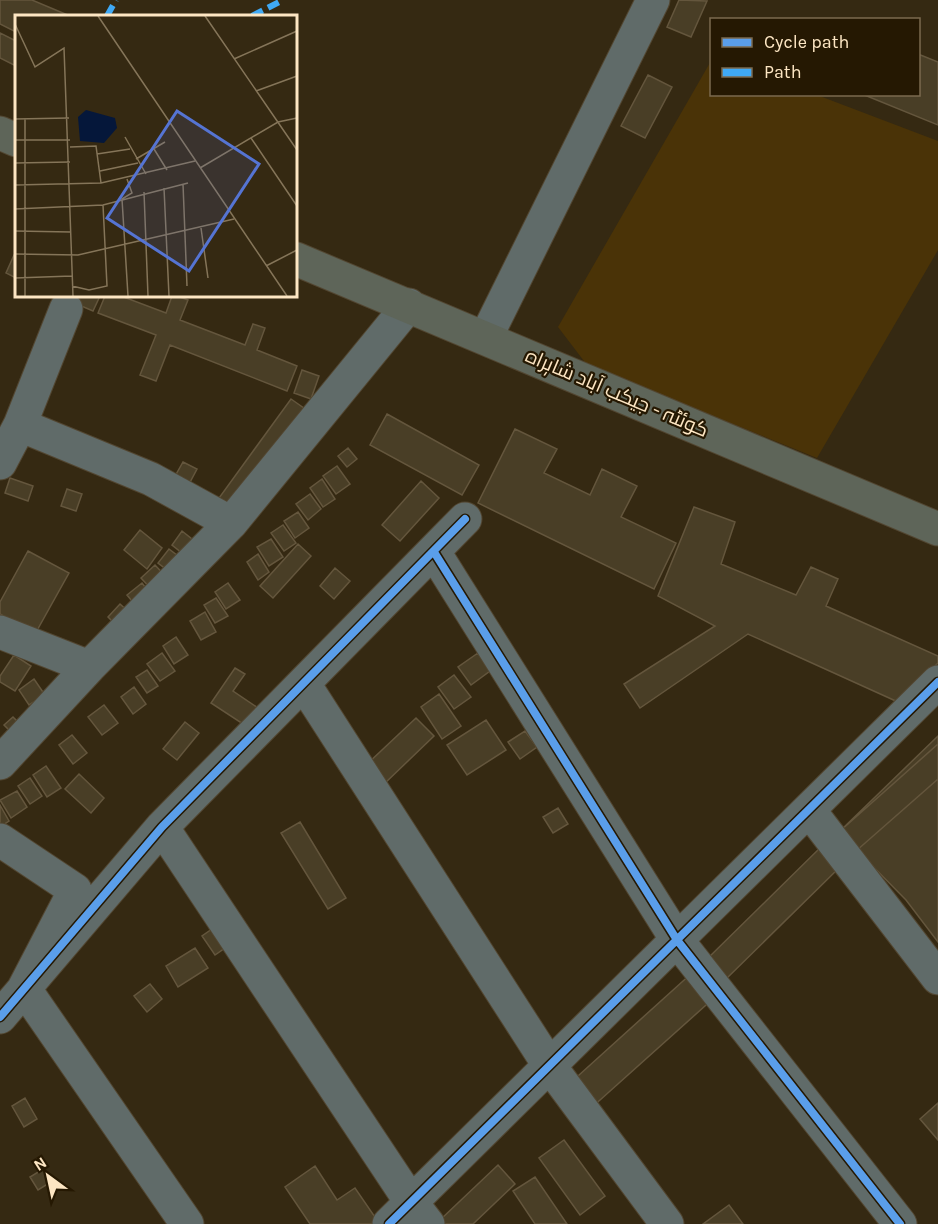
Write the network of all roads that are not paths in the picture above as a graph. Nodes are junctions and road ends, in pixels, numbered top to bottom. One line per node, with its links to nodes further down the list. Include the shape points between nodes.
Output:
1 (653, 0): 7 (street)
2 (0, 133): 3 (highway)
3 (15, 140)
4 (297, 258): 5 (highway, کوئٹہ - جیکب آباد شاہراہ)
5 (409, 305): 7 (highway, کوئٹہ - جیکب آباد شاہراہ); 11 (street)
6 (66, 309): 8 (street)
7 (486, 338): 12 (highway, کوئٹہ - جیکب آباد شاہراہ)
8 (20, 425): 9 (street); 11 (street, via 151,479)
9 (0, 463)
10 (465, 519): 13 (street)
11 (231, 523): 15 (street)
12 (938, 529)
13 (434, 552): 17 (street); 22 (street)
14 (0, 632): 15 (street)
15 (89, 667): 18 (street)
16 (938, 682): 19 (street)
17 (304, 684): 20 (street); 26 (street)
18 (0, 763)
19 (808, 810): 22 (street); 23 (street)
20 (162, 827): 24 (street); 27 (street)
21 (0, 840): 24 (street, via 75,890)
22 (677, 940): 26 (street); 30 (street)
23 (938, 978)
24 (24, 988): 25 (street); 28 (street)
25 (0, 1017)
26 (549, 1065): 27 (street); 29 (street)
27 (409, 1217)
28 (187, 1224)
29 (667, 1224)
30 (900, 1224)

